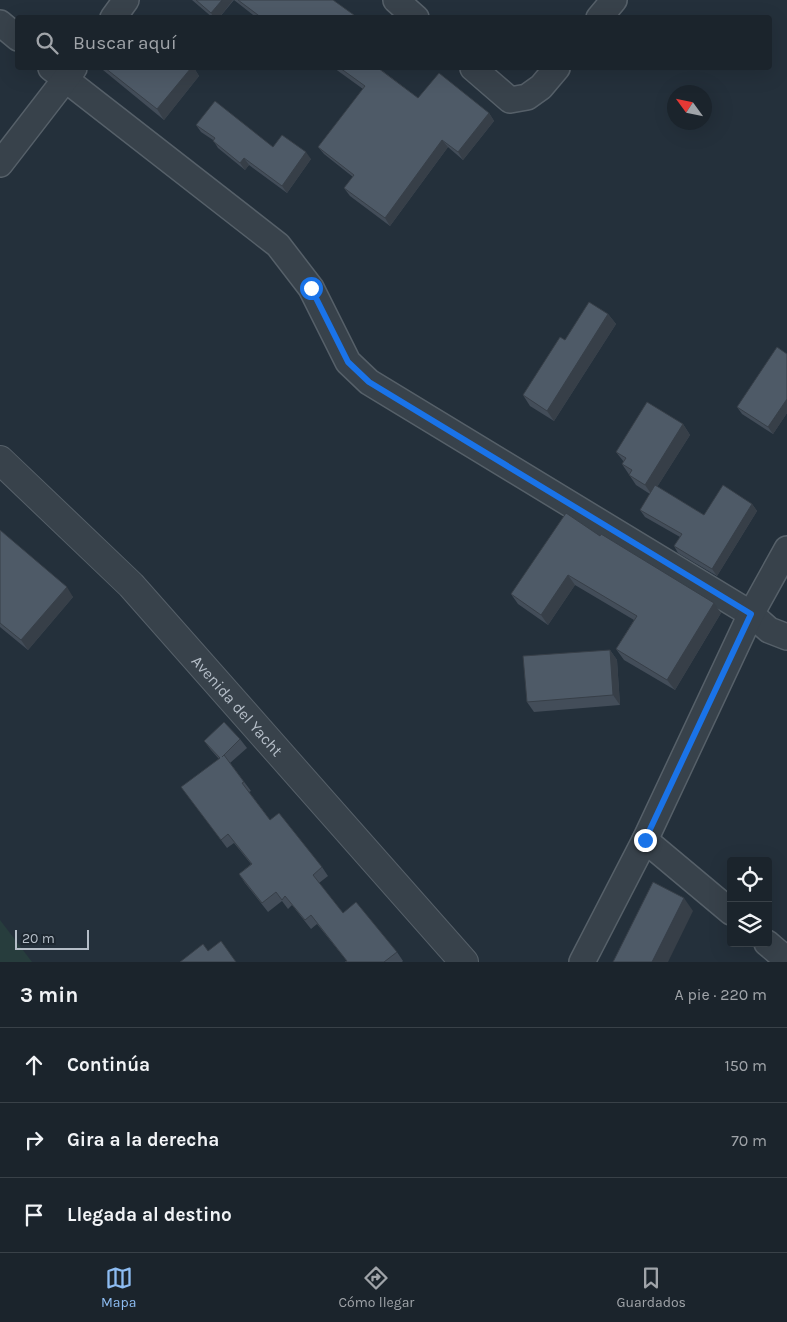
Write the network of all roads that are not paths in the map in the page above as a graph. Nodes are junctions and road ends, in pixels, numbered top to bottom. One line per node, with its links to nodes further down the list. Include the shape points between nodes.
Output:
1 (126, 0): 4 (street)
2 (396, 0): 5 (street)
3 (614, 0): 6 (street)
4 (114, 15)
5 (413, 15)
6 (602, 15)
7 (0, 23): 8 (street)
8 (15, 36)
9 (475, 70): 10 (street, via 510,100 527,97)
10 (555, 70)
11 (63, 72): 12 (street); 15 (street, via 278,245 311,288 348,362 369,382)
12 (0, 164)
13 (0, 460): 21 (street, Avenida del Yacht, via 131,586)
14 (787, 549): 15 (street)
15 (751, 614): 16 (street, via 769,630); 17 (street)
16 (787, 638)
17 (645, 840): 18 (street); 22 (street)
18 (727, 909)
19 (772, 947): 20 (street)
20 (787, 960)
21 (464, 962)
22 (582, 962)

